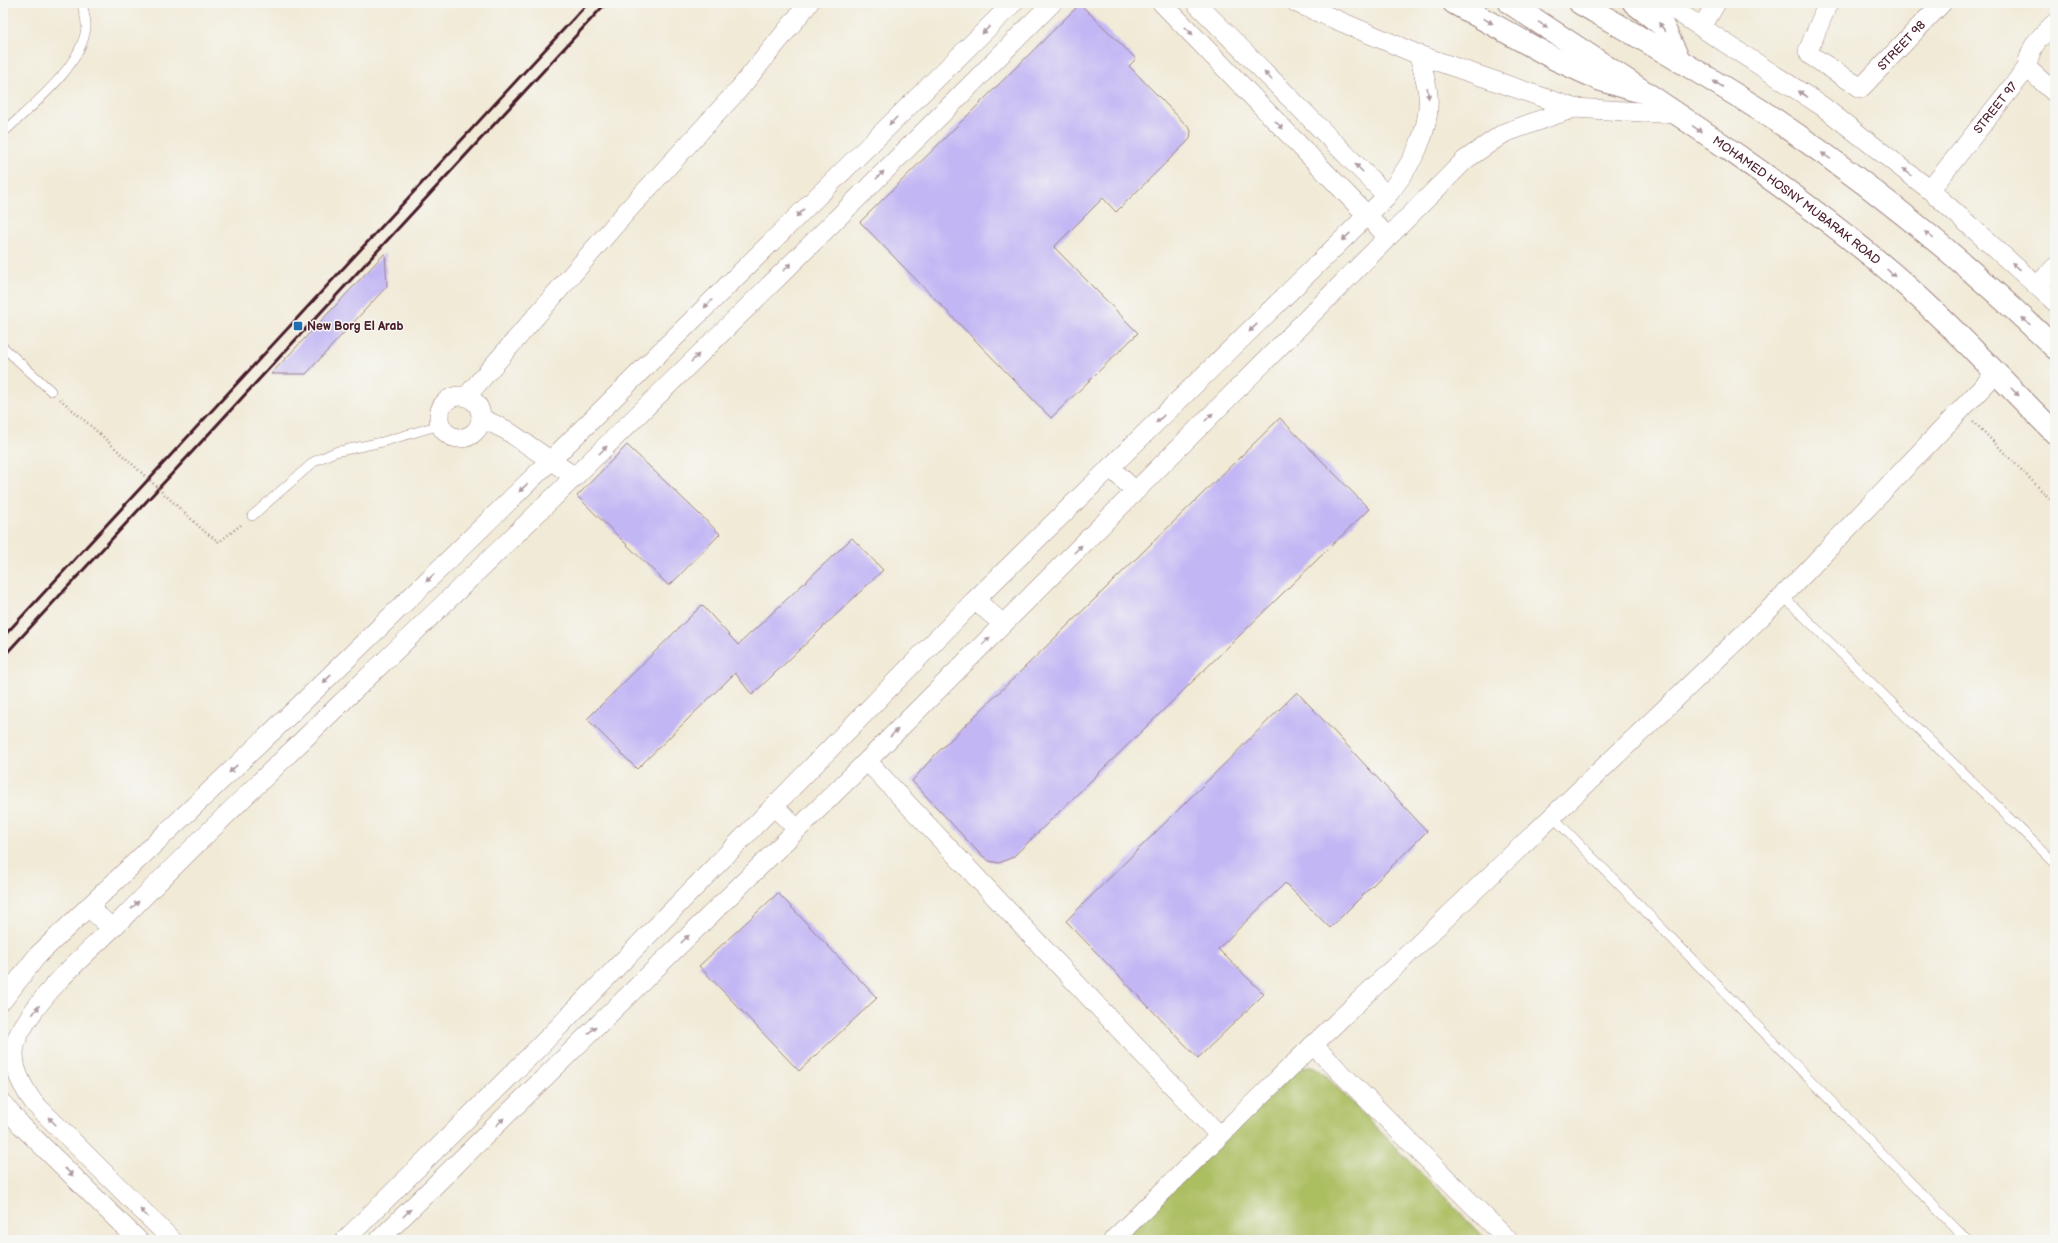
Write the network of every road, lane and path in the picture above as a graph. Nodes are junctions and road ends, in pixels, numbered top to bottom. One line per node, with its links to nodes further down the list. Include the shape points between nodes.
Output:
1 (82, 3): 25 (lane, via 86,27 79,51 64,73)
2 (809, 3): 37 (street, via 740,88 621,217)
3 (1014, 3): 43 (street, one-way to 43)
4 (1052, 3): 45 (street, one-way to 4)
5 (1162, 3): 28 (street, one-way to 28)
6 (1196, 3): 27 (street, one-way to 6)
7 (1298, 3): 18 (street)
8 (1454, 3): 21 (main road, one-way to 21, via 1556,59 1602,80)
9 (1510, 3): 21 (main road, MOHAMED HOSNY MUBARAK ROAD, one-way to 21)
10 (1580, 3): 19 (main road)
11 (1634, 3): 19 (main road, one-way to 11, via 1663,26)
12 (1664, 3): 17 (street)
13 (1716, 3): 17 (street)
14 (1828, 3): 15 (street, STREET 98, via 1808,50 1810,55 1861,88)
15 (1942, 3)
16 (2055, 23): 20 (street, STREET 97, via 2035,44 2029,54)
17 (1702, 27): 26 (street, one-way to 17, via 1822,106)
18 (1419, 55): 23 (street); 27 (street, one-way to 27, via 1428,93 1426,126 1407,170)
19 (1679, 60): 34 (main road, one-way to 19, via 1960,260 1870,188 1777,121)
20 (2027, 68): 22 (street); 26 (street, STREET 97)
21 (1645, 93): 24 (main road, MOHAMED HOSNY MUBARAK ROAD)
22 (2055, 93)
23 (1574, 108): 24 (street); 29 (street, via 1504,133 1480,148)
24 (1675, 114): 35 (main road, MOHAMED HOSNY MUBARAK ROAD, one-way to 35, via 1811,208 1864,250 1937,315)
25 (3, 133)
26 (1930, 190): 31 (street, one-way to 26)
27 (1387, 196): 28 (street)
28 (1367, 216): 29 (street); 44 (street, one-way to 44)
29 (1387, 236): 46 (street, one-way to 29)
30 (2055, 267): 31 (street)
31 (2038, 285): 32 (street)
32 (2055, 302)
33 (3, 347): 36 (lane)
34 (2055, 348)
35 (1996, 373): 39 (street); 42 (main road, MOHAMED HOSNY MUBARAK ROAD, one-way to 42)
36 (51, 390)
37 (466, 397): 40 (street, via 477,405); 41 (street, via 459,396 447,400 440,412)
38 (71, 409): 48 (path, bridge, via 219,542)
39 (1961, 410): 47 (path); 49 (street)
40 (481, 418): 41 (street, via 472,433 461,437 449,434); 43 (street, via 506,430)
41 (440, 425): 48 (lane, via 382,442 335,452 315,460)
42 (2055, 433)
43 (551, 460): 45 (street); 52 (street, one-way to 52)
44 (1110, 467): 46 (street); 50 (street)
45 (574, 477): 53 (street)
46 (1135, 491): 51 (street, one-way to 46)
47 (2055, 504)
48 (252, 516)
49 (1783, 596): 56 (street); 58 (lane)
50 (975, 600): 51 (street); 55 (street)
51 (1003, 624): 54 (street, one-way to 51)
52 (349, 657): 53 (street); 59 (street, one-way to 59)
53 (370, 676): 60 (street, one-way to 53)
54 (867, 761): 57 (street); 64 (street)
55 (774, 806): 57 (street); 69 (street, via 537,1049)
56 (1553, 817): 62 (street); 73 (lane)
57 (797, 829): 70 (street, one-way to 57)
58 (2055, 863)
59 (88, 907): 60 (street); 61 (street, via 37,956)
60 (112, 928): 65 (street, one-way to 60, via 24,1090 14,1065 14,1051 17,1036 42,1001)
61 (3, 1000)
62 (1313, 1045): 64 (street); 72 (street)
63 (3, 1104): 66 (street, one-way to 66)
64 (1219, 1135): 71 (street)
65 (105, 1174): 66 (street); 68 (street, one-way to 65)
66 (89, 1191): 67 (street)
67 (138, 1240)
68 (172, 1240)
69 (345, 1240)
70 (379, 1240)
71 (1113, 1240)
72 (1508, 1240)
73 (1967, 1240)

